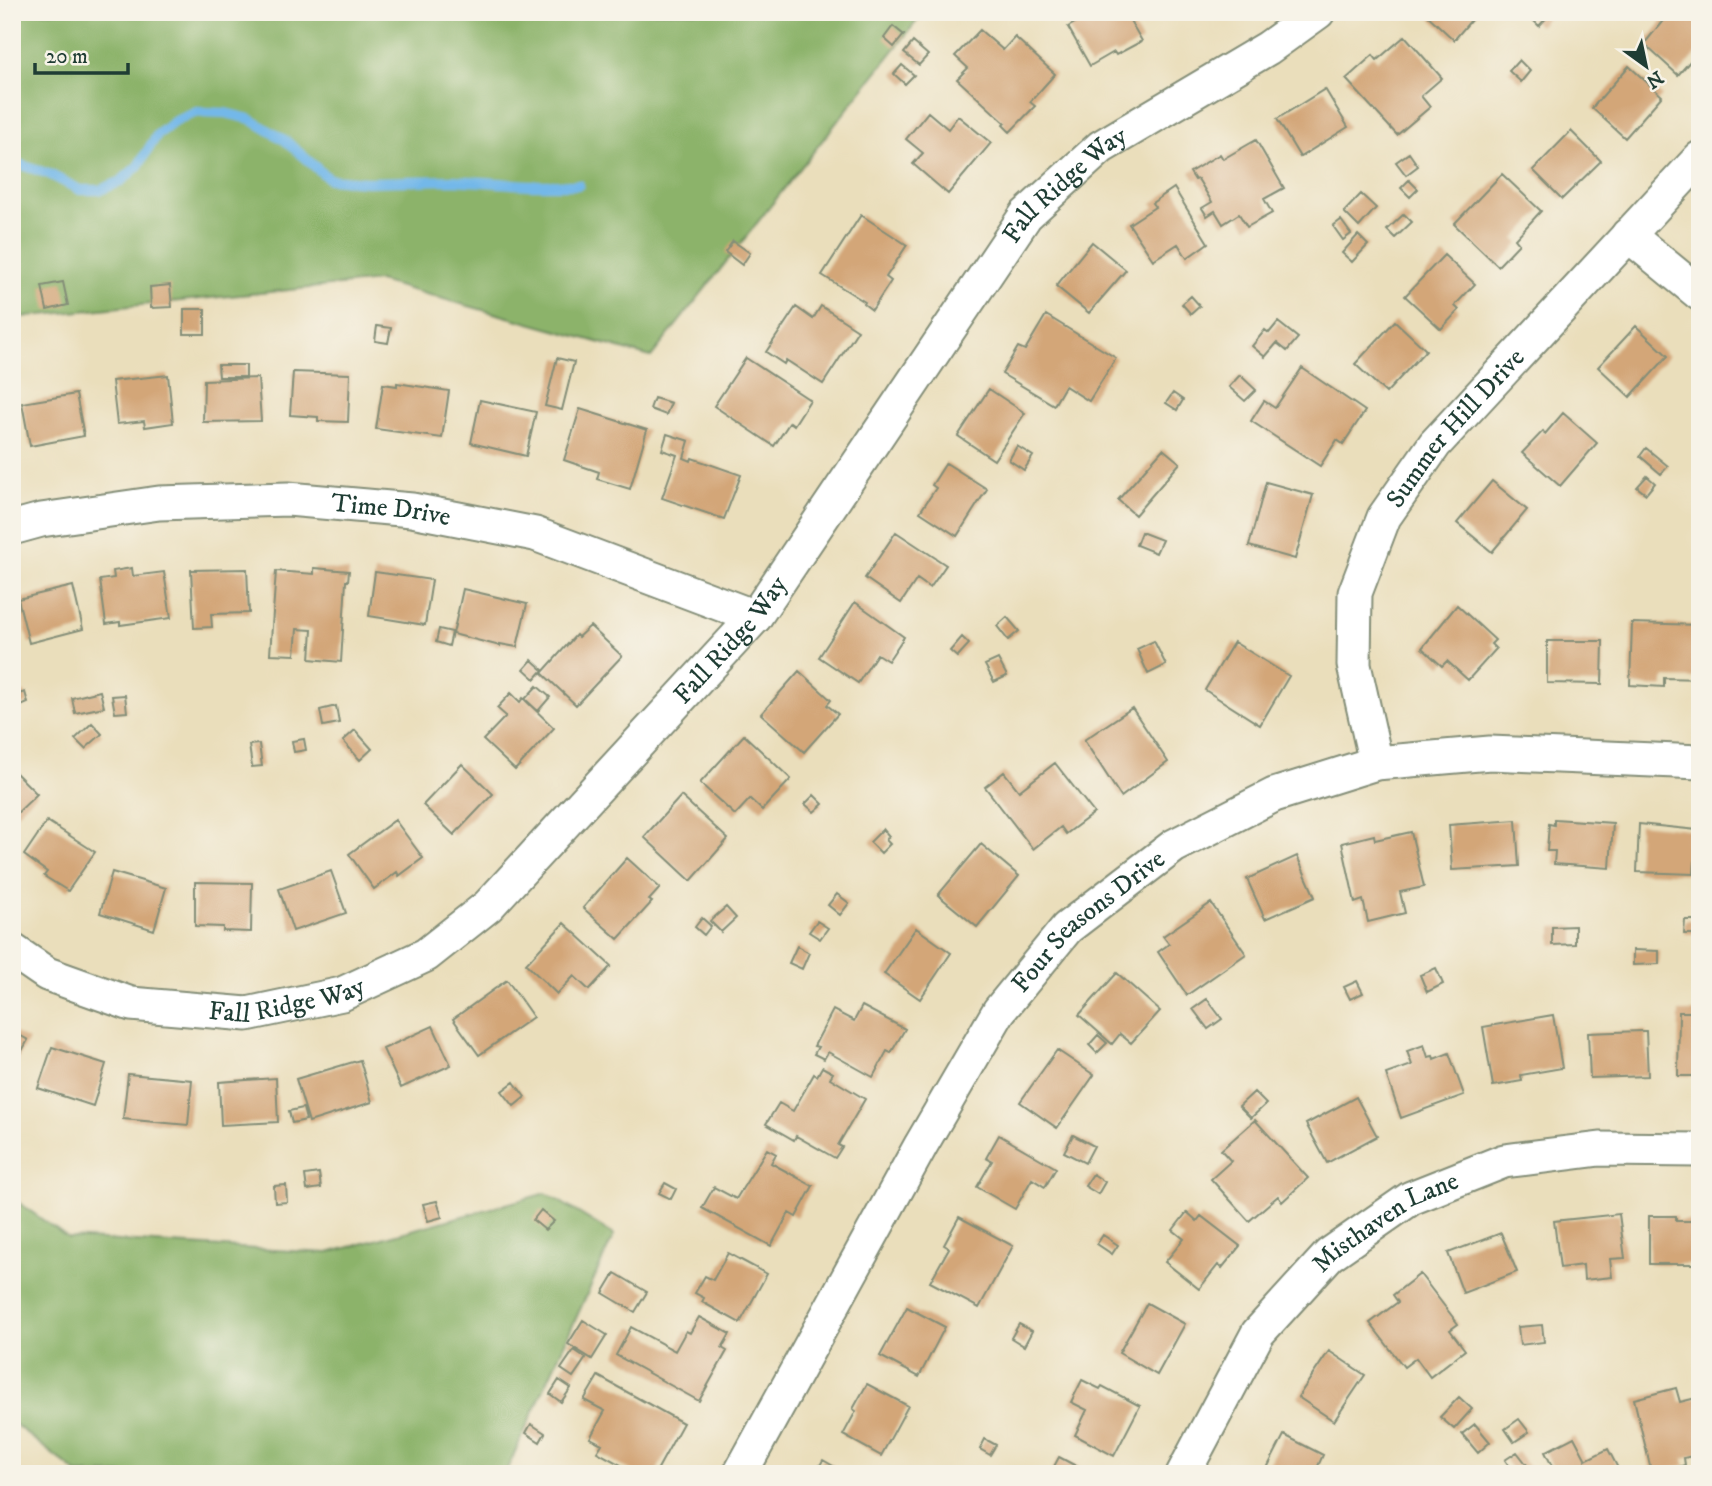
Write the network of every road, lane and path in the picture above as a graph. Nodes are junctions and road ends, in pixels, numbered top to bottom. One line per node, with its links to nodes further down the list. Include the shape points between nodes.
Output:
1 (1318, 12): 6 (street, Fall Ridge Way, via 1268,48 1101,147 1026,215)
2 (1700, 158): 3 (street, Summer Hill Drive)
3 (1628, 234): 4 (street); 7 (street, Summer Hill Drive, via 1435,444 1384,517 1355,593 1354,665)
4 (1700, 294)
5 (12, 528): 6 (street, Time Drive, via 159,503 288,499 412,510 535,534)
6 (755, 617): 9 (street, Fall Ridge Way, via 488,906 426,956 342,994 247,1014 131,1004 47,974)
7 (1376, 762): 8 (street, Four Seasons Drive, via 1490,753); 11 (street, Four Seasons Drive, via 1274,795 1174,846 1067,928 999,1011)
8 (1700, 762)
9 (12, 950)
10 (1700, 1150): 12 (street, Misthaven Lane, via 1600,1149 1504,1161 1411,1198 1329,1255 1258,1333)
11 (740, 1474)
12 (1183, 1474)

